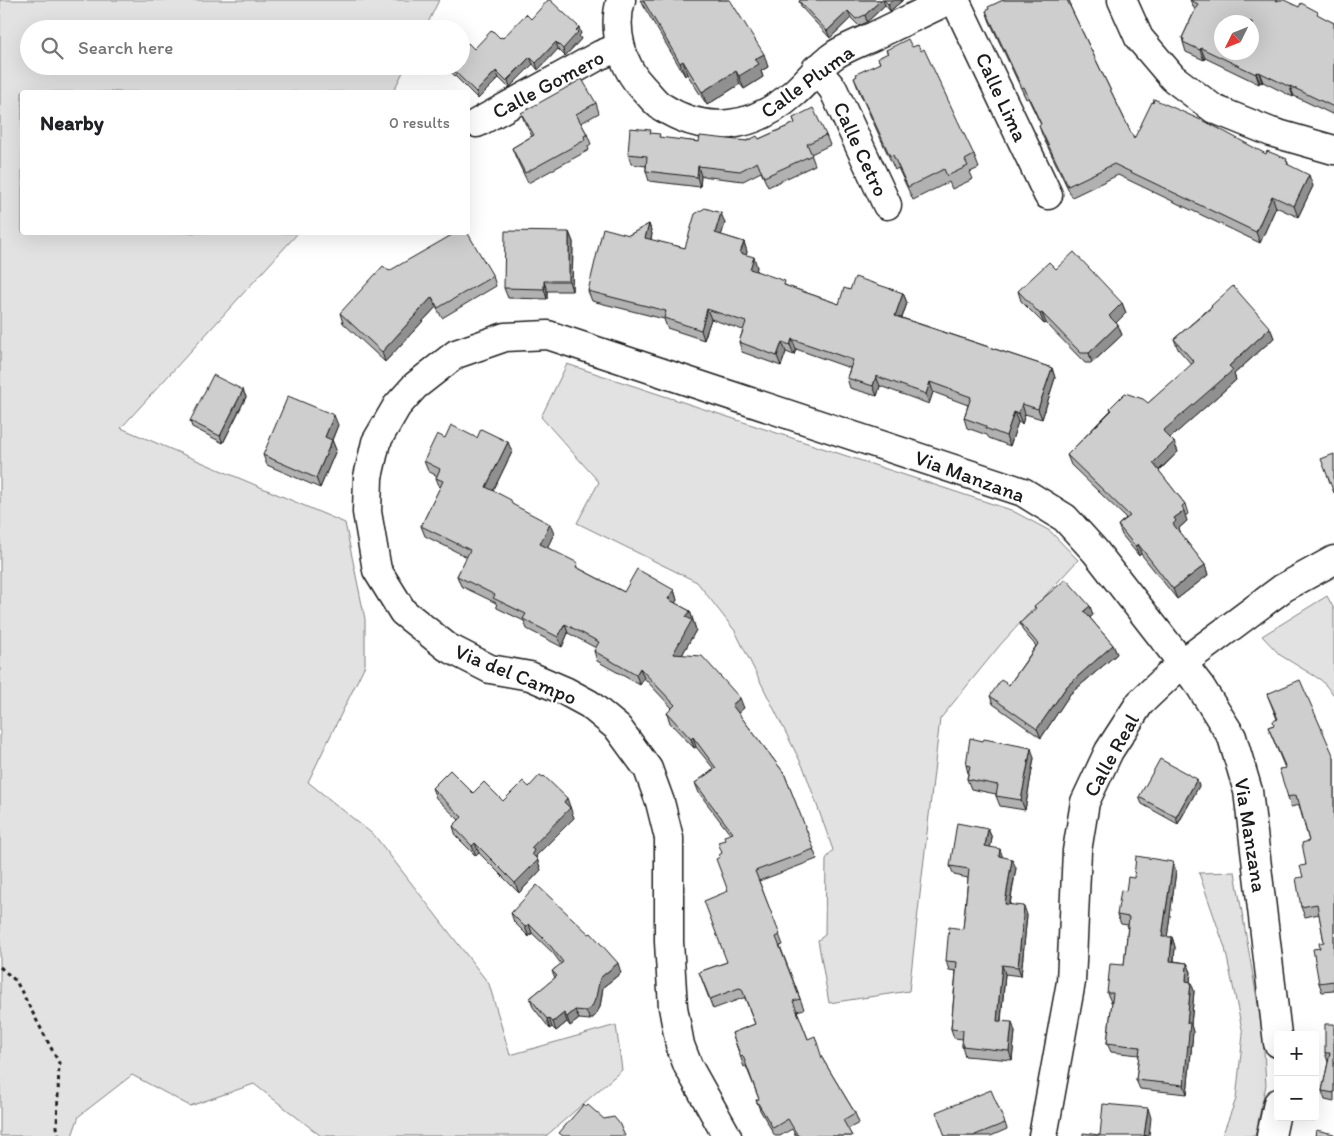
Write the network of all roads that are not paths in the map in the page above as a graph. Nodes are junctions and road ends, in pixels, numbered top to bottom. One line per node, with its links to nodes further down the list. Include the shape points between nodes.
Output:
1 (621, 0): 5 (street, Calle Pluma)
2 (949, 0): 6 (street, Calle Pluma, via 836,55)
3 (955, 0): 9 (street, Calle Lima)
4 (1122, 0): 8 (street, via 1139,38 1173,78 1214,109 1271,132)
5 (620, 47): 6 (street, Calle Pluma, via 634,80 661,106 690,120 720,125 746,122 774,110); 7 (street, Calle Gomero)
6 (816, 70): 10 (street, Calle Cetro, via 833,89)
7 (477, 123)
8 (1334, 150)
9 (1048, 195)
10 (887, 205)
11 (456, 354): 13 (street, Via Manzana, via 505,337 548,335 1023,492 1065,518 1095,551); 16 (street, Via del Campo, via 415,386 396,406 376,442 368,477 367,512 377,570 403,612 447,648 490,669 530,676 589,704 618,728 648,769 669,838 669,942 673,1007 680,1045 688,1066)
12 (1334, 560): 13 (street, Calle Real, via 1283,588)
13 (1182, 664): 14 (street, Via Manzana, via 1232,737 1248,791); 17 (street, Calle Real, via 1140,703 1109,750 1084,802 1077,851 1071,982)
14 (1277, 1031)
15 (1274, 1121): 18 (street)
16 (727, 1136)
17 (1043, 1136)
18 (1271, 1136)

